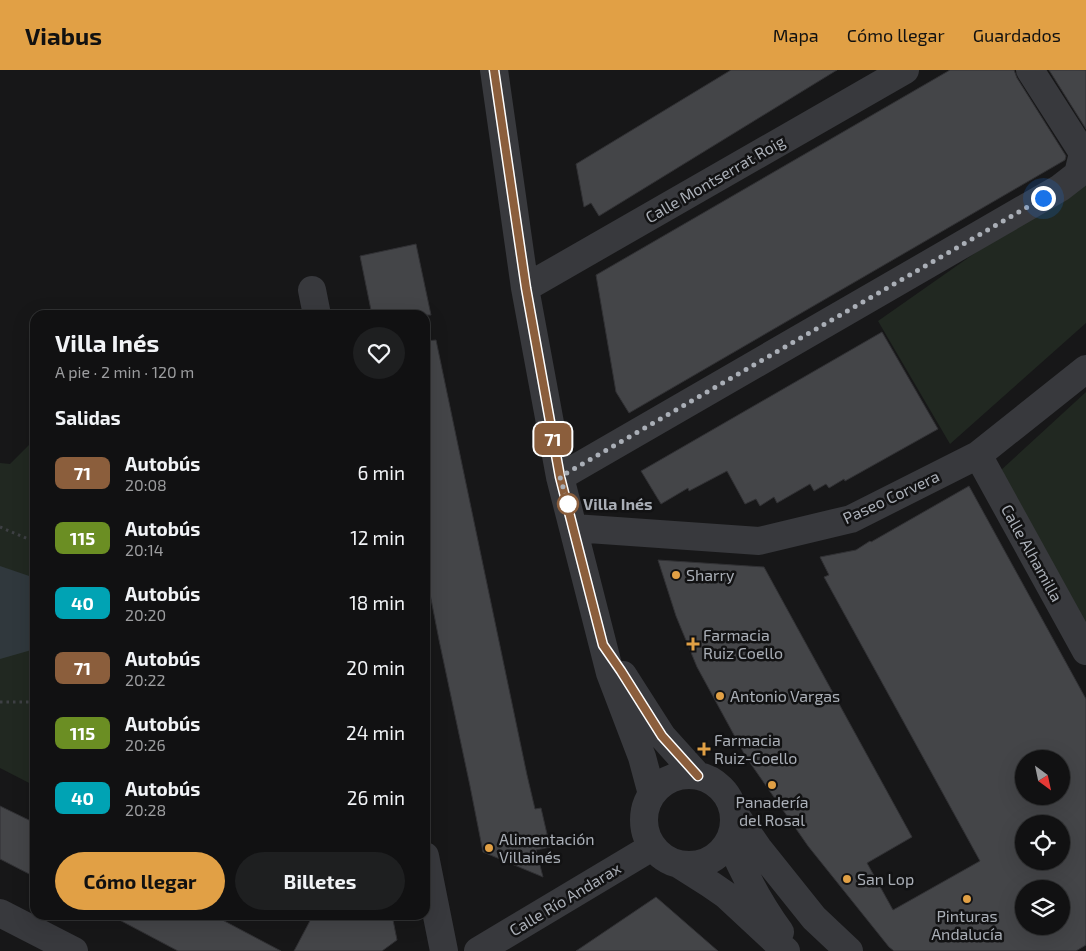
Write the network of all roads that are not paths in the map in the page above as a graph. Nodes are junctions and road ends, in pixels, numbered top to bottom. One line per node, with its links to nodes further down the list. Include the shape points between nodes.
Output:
1 (494, 70): 4 (street)
2 (905, 70): 4 (street, Calle Montserrat Roig)
3 (1030, 70): 7 (street, via 1083,153 1078,174 1060,188)
4 (526, 288): 7 (street)
5 (1086, 370): 6 (street, Paseo Corvera)
6 (978, 455): 8 (street, Paseo Corvera, via 851,520 759,541); 10 (street, Calle Alhamilla)
7 (560, 477): 8 (street)
8 (574, 528): 9 (street)
9 (603, 645): 11 (street, via 662,736); 12 (street)
10 (1086, 651)
11 (698, 776): 12 (street, via 672,778); 13 (street, via 722,788)
12 (652, 794): 15 (street, via 643,814 643,828)
13 (734, 813): 14 (street); 24 (street, via 814,918)
14 (730, 840): 16 (street, via 713,859 703,864); 23 (street, via 753,891)
15 (652, 847): 16 (street, via 666,860); 21 (street, Calle Río Andarax)
16 (680, 865): 22 (street, via 726,896)
17 (430, 881): 20 (street)
18 (0, 913): 19 (street)
19 (74, 951)
20 (444, 951)
21 (478, 951)
22 (786, 951)
23 (794, 951)
24 (849, 951)

